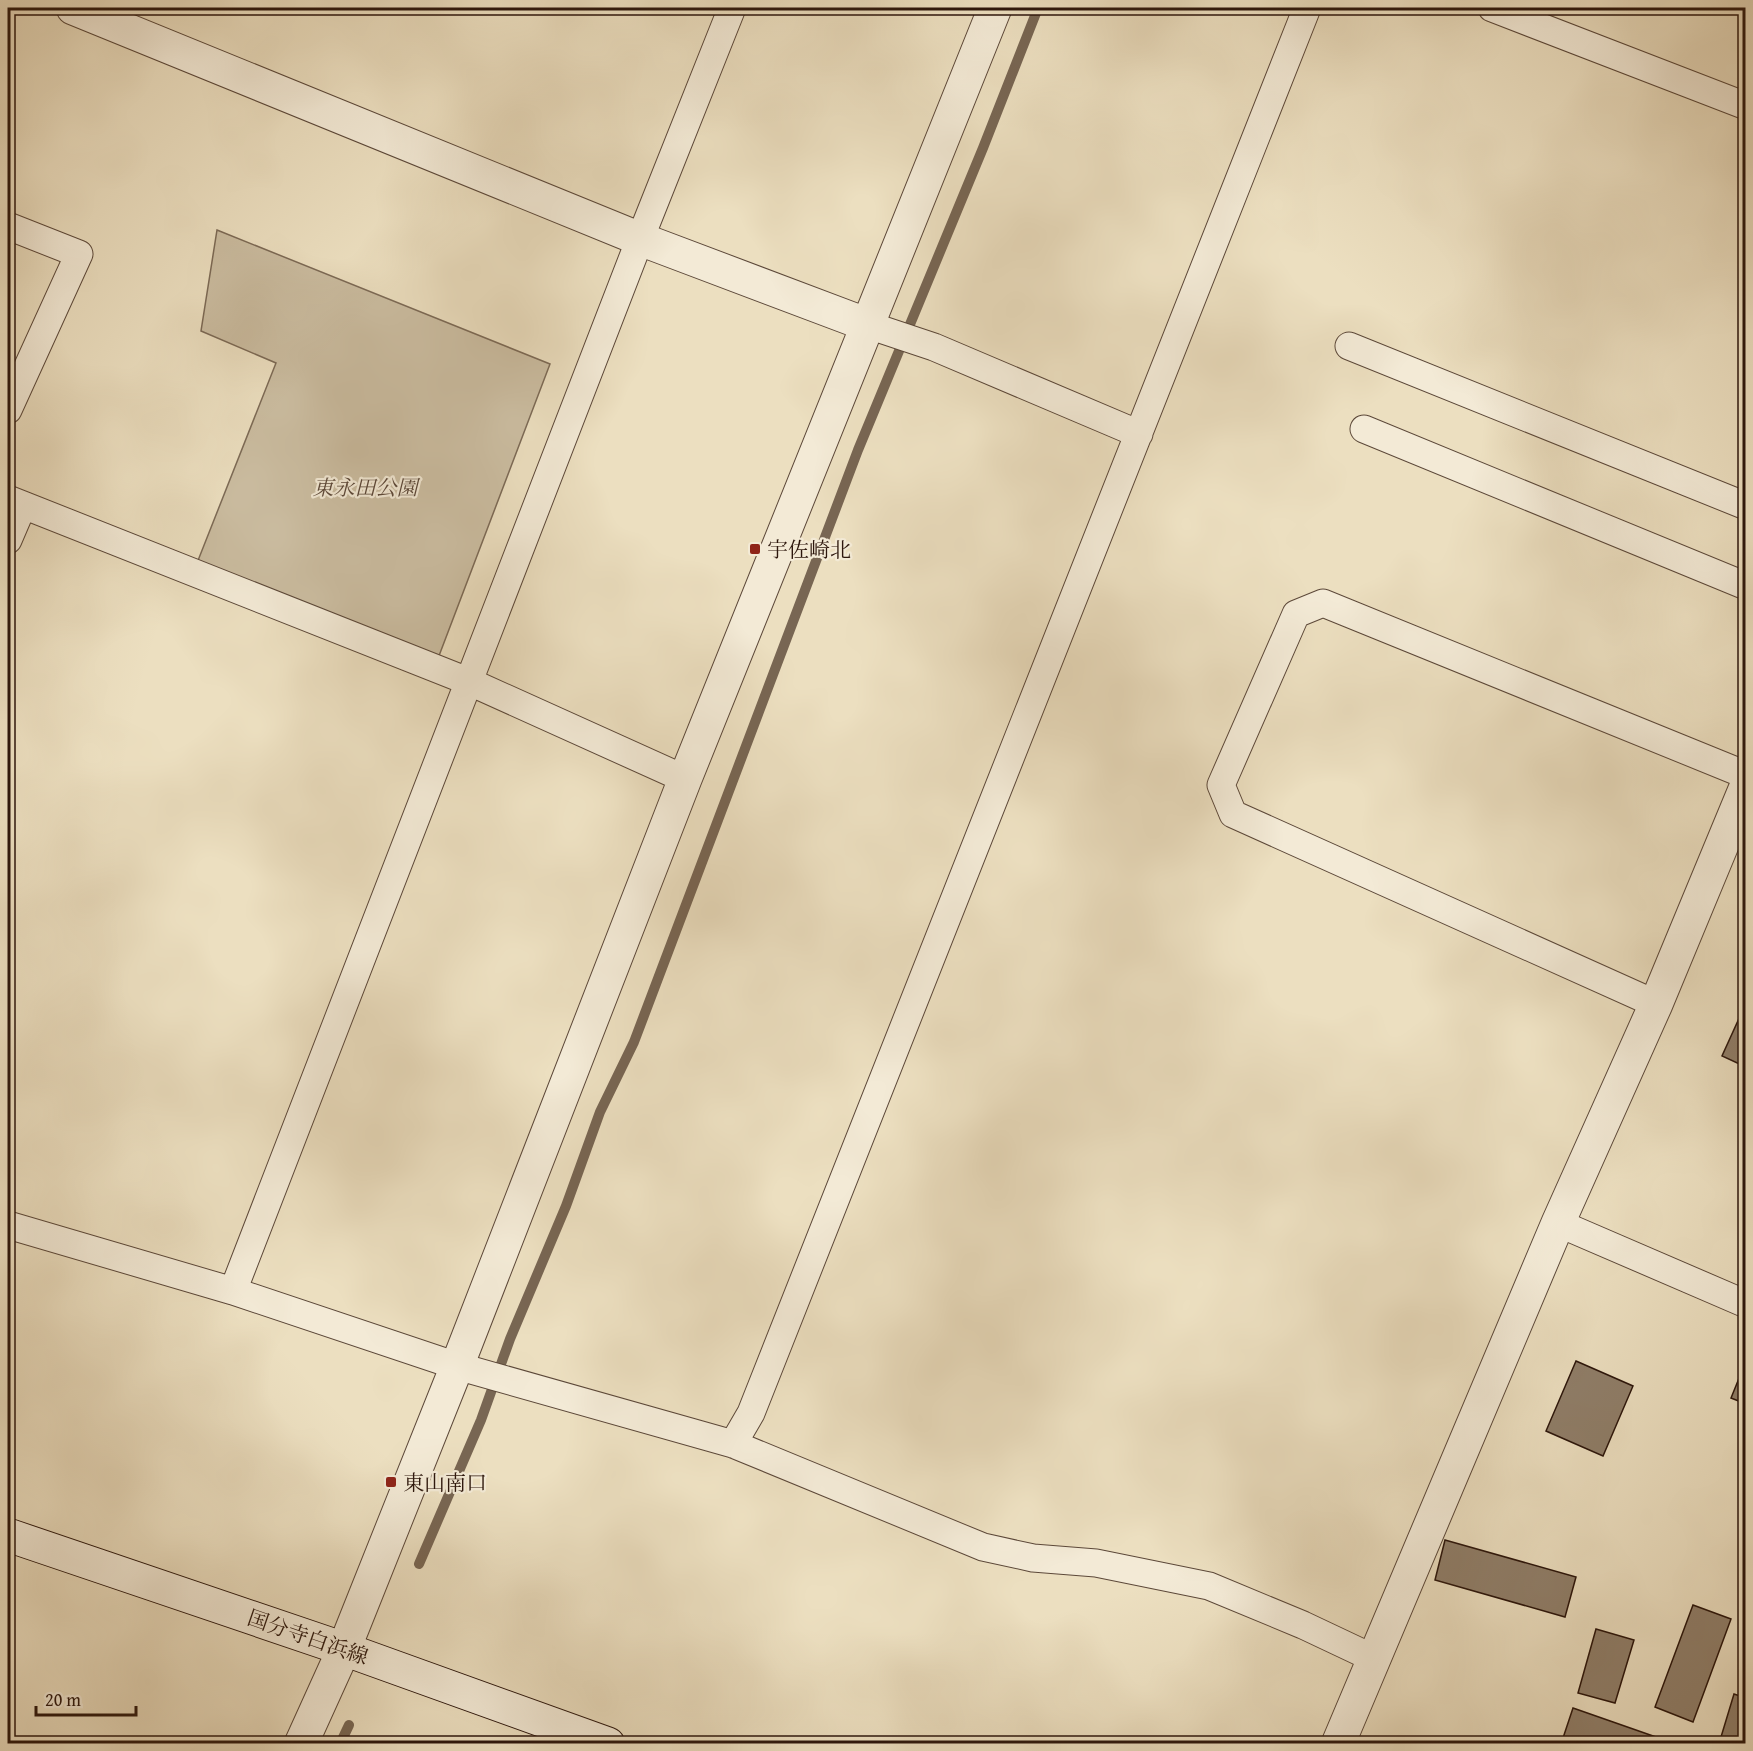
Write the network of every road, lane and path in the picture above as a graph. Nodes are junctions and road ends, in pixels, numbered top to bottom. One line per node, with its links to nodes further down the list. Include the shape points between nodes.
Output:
1 (73, 8): 9 (street)
2 (732, 8): 9 (street)
3 (995, 8): 10 (street)
4 (1307, 8): 14 (street)
5 (1492, 8): 6 (street)
6 (1544, 18): 7 (street)
7 (1746, 106)
8 (8, 226): 12 (street, via 79,254)
9 (640, 239): 10 (street); 19 (street)
10 (868, 325): 14 (street, via 934,347); 21 (street)
11 (1348, 345): 16 (street)
12 (8, 410)
13 (1364, 429): 18 (street)
14 (1139, 434): 29 (street, via 755,1402)
15 (15, 502): 17 (street); 19 (street)
16 (1746, 506)
17 (8, 540)
18 (1746, 586)
19 (470, 682): 21 (street); 26 (street)
20 (1746, 775): 23 (street, via 1323,603 1296,614 1221,785 1233,814)
21 (685, 779): 28 (street)
22 (1746, 788): 23 (street)
23 (1656, 1004): 24 (street)
24 (1558, 1223): 27 (street); 32 (street)
25 (8, 1225): 26 (street)
26 (233, 1291): 28 (street)
27 (1746, 1304)
28 (458, 1366): 29 (street); 31 (street)
29 (733, 1444): 32 (street, via 983,1547 1033,1558 1096,1563 1209,1586)
30 (8, 1535): 31 (street, 国分寺白浜線)
31 (344, 1649): 33 (street); 34 (street, 国分寺白浜線)
32 (1374, 1659): 35 (street)
33 (301, 1743)
34 (608, 1743)
35 (1338, 1743)

